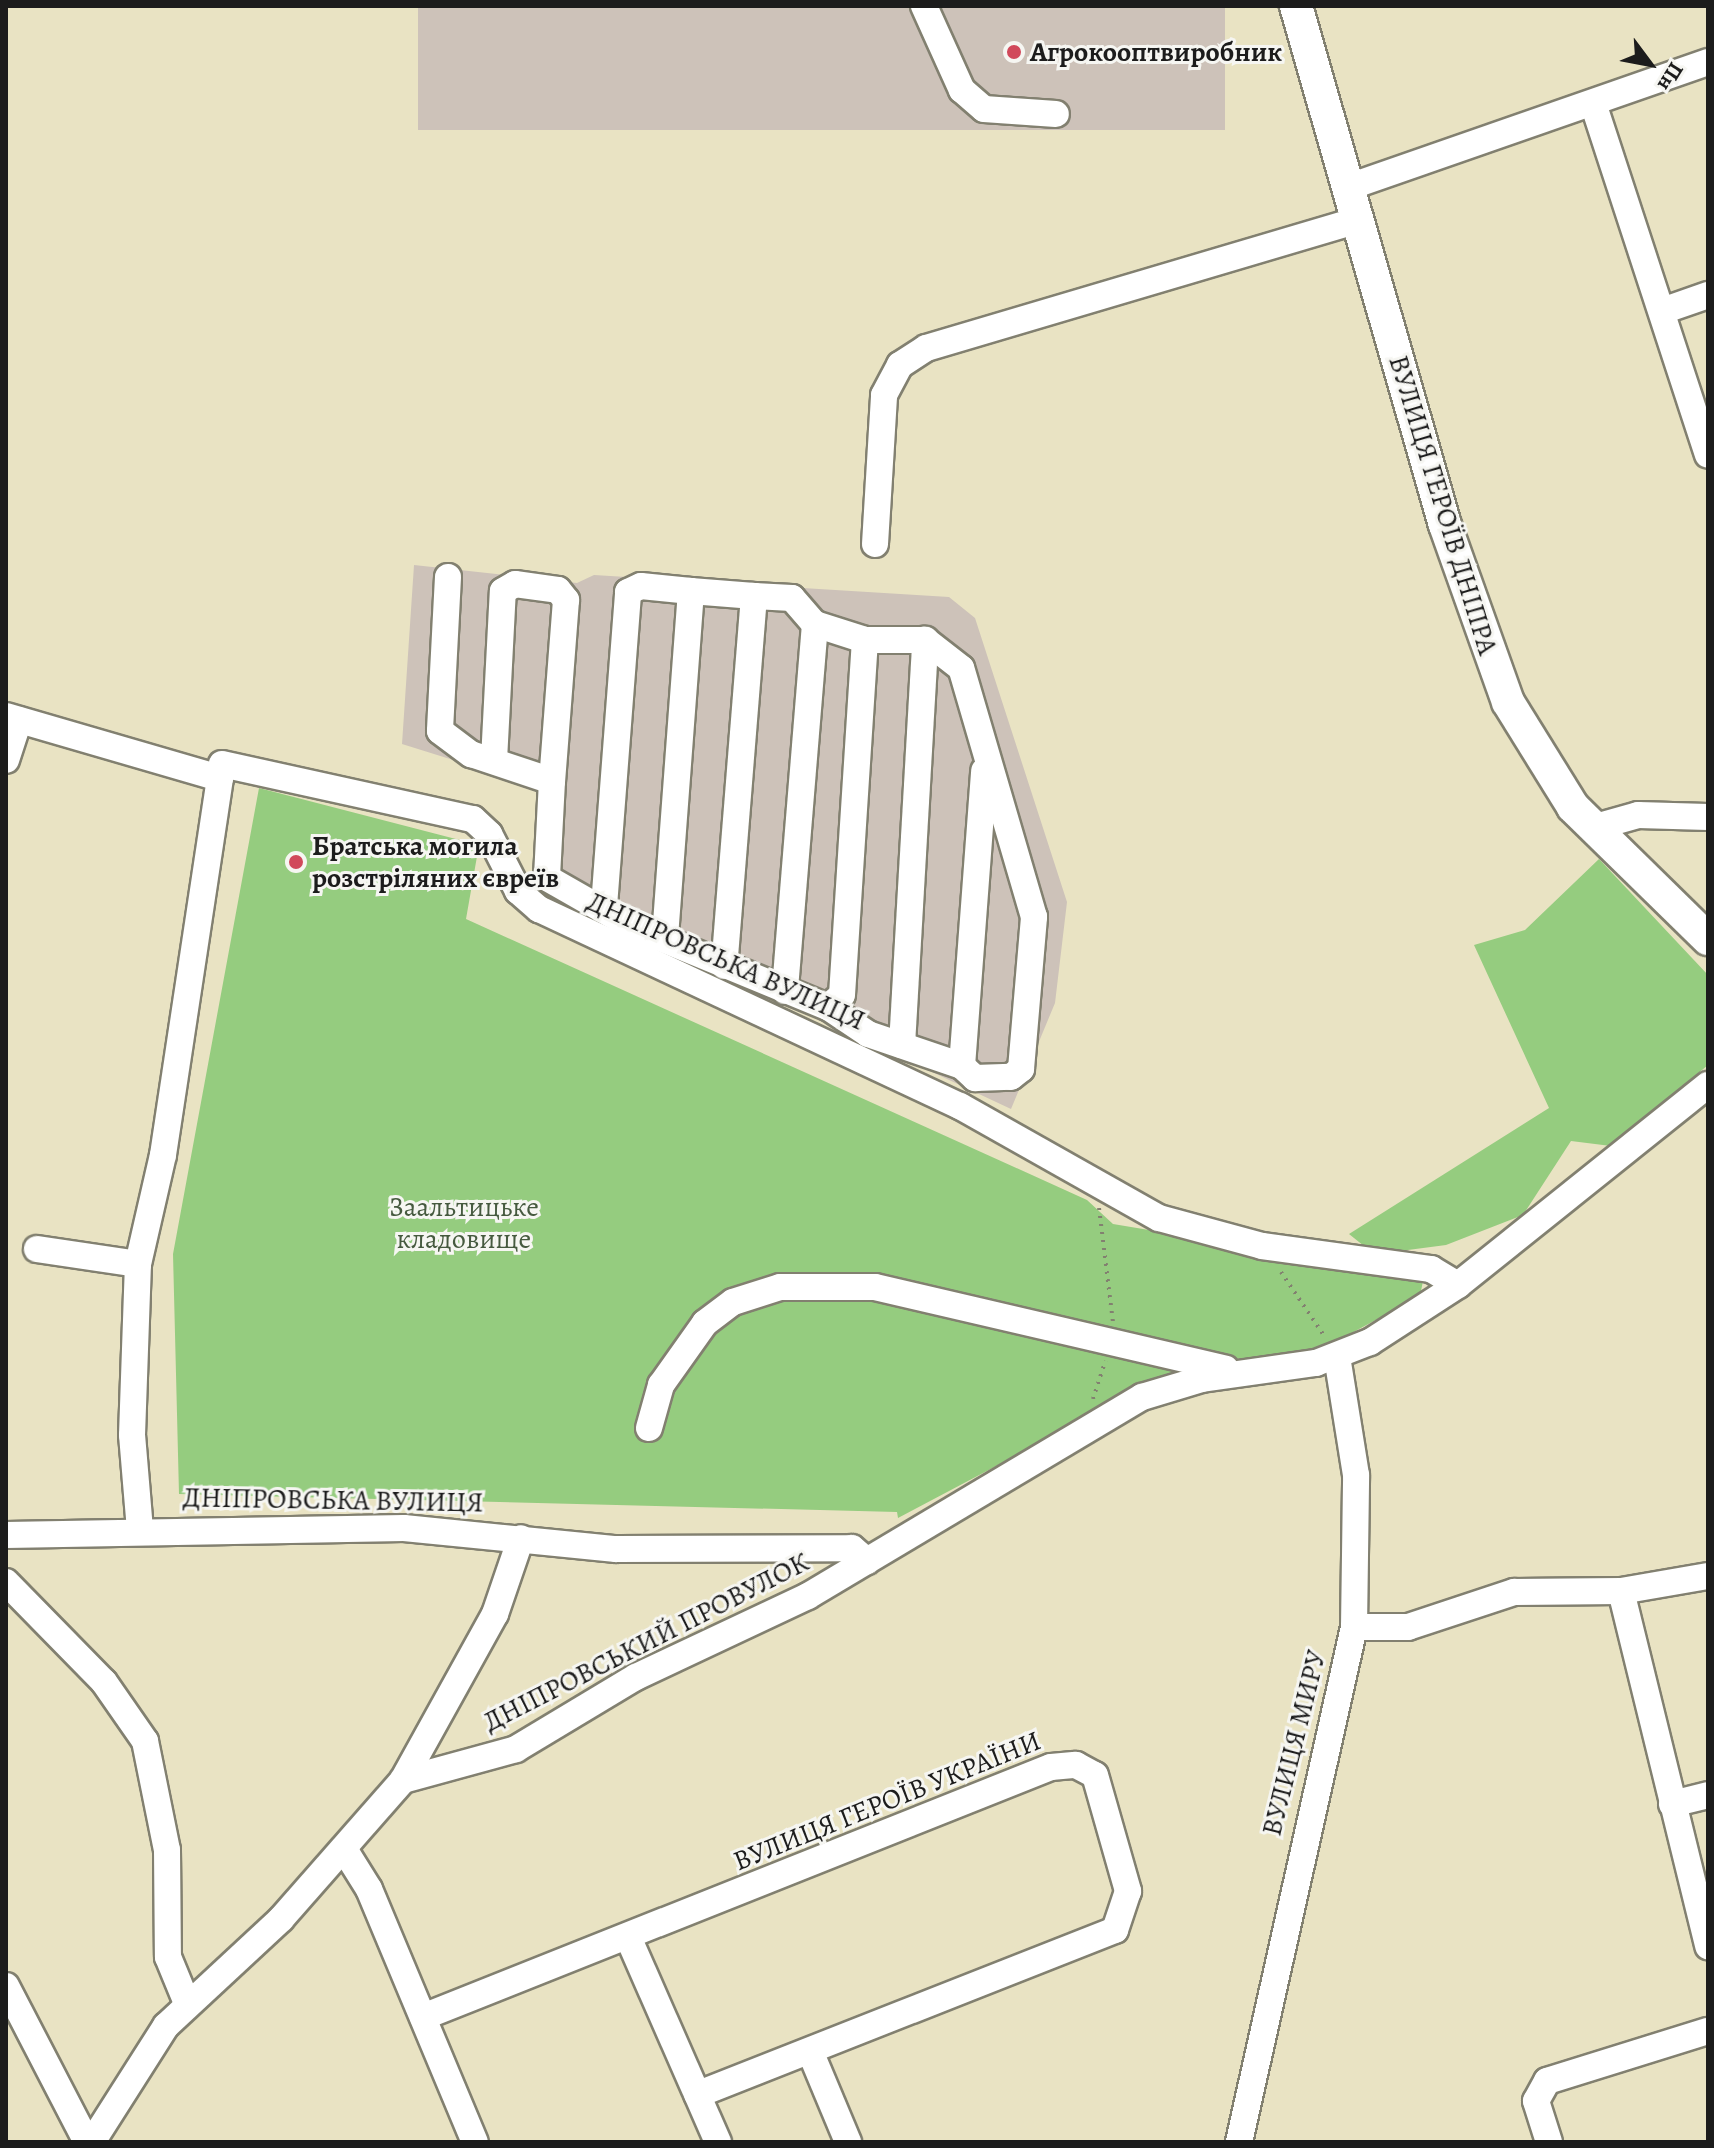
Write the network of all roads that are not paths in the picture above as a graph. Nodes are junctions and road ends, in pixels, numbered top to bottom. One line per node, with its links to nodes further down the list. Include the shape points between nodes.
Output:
1 (924, 6): 5 (street, via 962,90 984,109)
2 (1296, 6): 6 (main road, ВУЛИЦЯ ГЕРОЇВ ДНІПРА)
3 (1708, 62): 4 (street)
4 (1593, 103): 6 (street); 9 (street)
5 (1056, 114)
6 (1349, 187): 7 (main road, ВУЛИЦЯ ГЕРОЇВ ДНІПРА)
7 (1358, 220): 11 (street, via 926,348 900,365 884,395); 25 (main road, ВУЛИЦЯ ГЕРОЇВ ДНІПРА, via 1477,629 1522,732)
8 (1708, 295): 9 (street)
9 (1665, 310): 10 (street)
10 (1708, 455)
11 (875, 544)
12 (448, 577): 21 (street, via 440,731)
13 (691, 591): 14 (street); 26 (street, via 641,586 628,592); 27 (street)
14 (754, 596): 15 (street, via 792,598); 29 (street)
15 (815, 624): 16 (street); 30 (street)
16 (865, 640): 17 (street); 31 (street, via 842,995)
17 (925, 640): 19 (street, via 961,668); 33 (street)
18 (13, 718): 20 (street); 22 (street)
19 (985, 754): 34 (street); 34 (street, via 1034,917 1021,1069 1011,1077 975,1078)
20 (6, 760)
21 (494, 760): 23 (street); 23 (street, via 503,591 515,584 558,590 566,600)
22 (220, 778): 32 (street, ДНІПРОВСЬКА ВУЛИЦЯ, via 222,764 473,819 489,834 509,880 539,909); 37 (street, via 161,1167)
23 (552, 781): 26 (street, via 547,878 579,901)
24 (1708, 817): 25 (street, via 1638,815)
25 (1592, 828): 28 (main road, ВУЛИЦЯ ГЕРОЇВ ДНІПРА)
26 (604, 906): 27 (street)
27 (665, 939): 29 (street)
28 (1708, 939)
29 (724, 966): 30 (street)
30 (791, 994): 31 (street); 32 (street)
31 (828, 1007): 33 (street)
32 (792, 1030): 38 (street, ДНІПРОВСЬКА ВУЛИЦЯ, via 893,1073 1172,1223 1262,1246 1431,1269)
33 (902, 1045): 34 (street)
34 (962, 1066)
35 (1708, 1085): 38 (street)
36 (37, 1249): 37 (street)
37 (138, 1264): 42 (street, via 132,1435)
38 (1458, 1285): 39 (street)
39 (1337, 1356): 40 (street); 49 (street, ВУЛИЦЯ МИРУ, via 1356,1475)
40 (1245, 1373): 41 (street, via 875,1287 780,1287 733,1302 705,1323 661,1385); 45 (street, via 1142,1397)
41 (649, 1428)
42 (140, 1530): 43 (street, ДНІПРОВСЬКА ВУЛИЦЯ); 44 (street, ДНІПРОВСЬКА ВУЛИЦЯ, via 404,1528)
43 (6, 1535)
44 (521, 1538): 45 (street, ДНІПРОВСЬКА ВУЛИЦЯ, via 651,1550 847,1548); 50 (street, ДНІПРОВСЬКИЙ ПРОВУЛОК, via 495,1614)
45 (867, 1561): 50 (street, ДНІПРОВСЬКИЙ ПРОВУЛОК, via 636,1677 516,1749)
46 (1708, 1576): 48 (street)
47 (6, 1582): 57 (street, via 104,1682 145,1741 167,1850 168,1957)
48 (1621, 1591): 49 (street, via 1514,1592 1408,1627); 52 (street)
49 (1354, 1627): 66 (street, ВУЛИЦЯ МИРУ)
50 (403, 1780): 53 (street, ДНІПРОВСЬКИЙ ПРОВУЛОК)
51 (1708, 1795): 52 (street)
52 (1672, 1804): 55 (street)
53 (344, 1849): 57 (street, ДНІПРОВСЬКИЙ ПРОВУЛОК, via 261,1939); 58 (street, via 369,1889)
54 (628, 1937): 58 (street, ВУЛИЦЯ ГЕРОЇВ УКРАЇНИ); 60 (street, ВУЛИЦЯ ГЕРОЇВ УКРАЇНИ, via 1051,1767 1076,1765 1095,1775 1128,1891 1115,1930); 61 (street)
55 (1708, 1946)
56 (6, 1986): 62 (street)
57 (187, 2003): 62 (street, ДНІПРОВСЬКИЙ ПРОВУЛОК)
58 (423, 2017): 63 (street)
59 (1708, 2031): 67 (street, via 1547,2081 1536,2101)
60 (810, 2051): 61 (street, ВУЛИЦЯ ГЕРОЇВ УКРАЇНИ); 65 (street)
61 (697, 2095): 64 (street)
62 (90, 2142)
63 (475, 2142)
64 (718, 2142)
65 (848, 2142)
66 (1239, 2142)
67 (1549, 2142)

